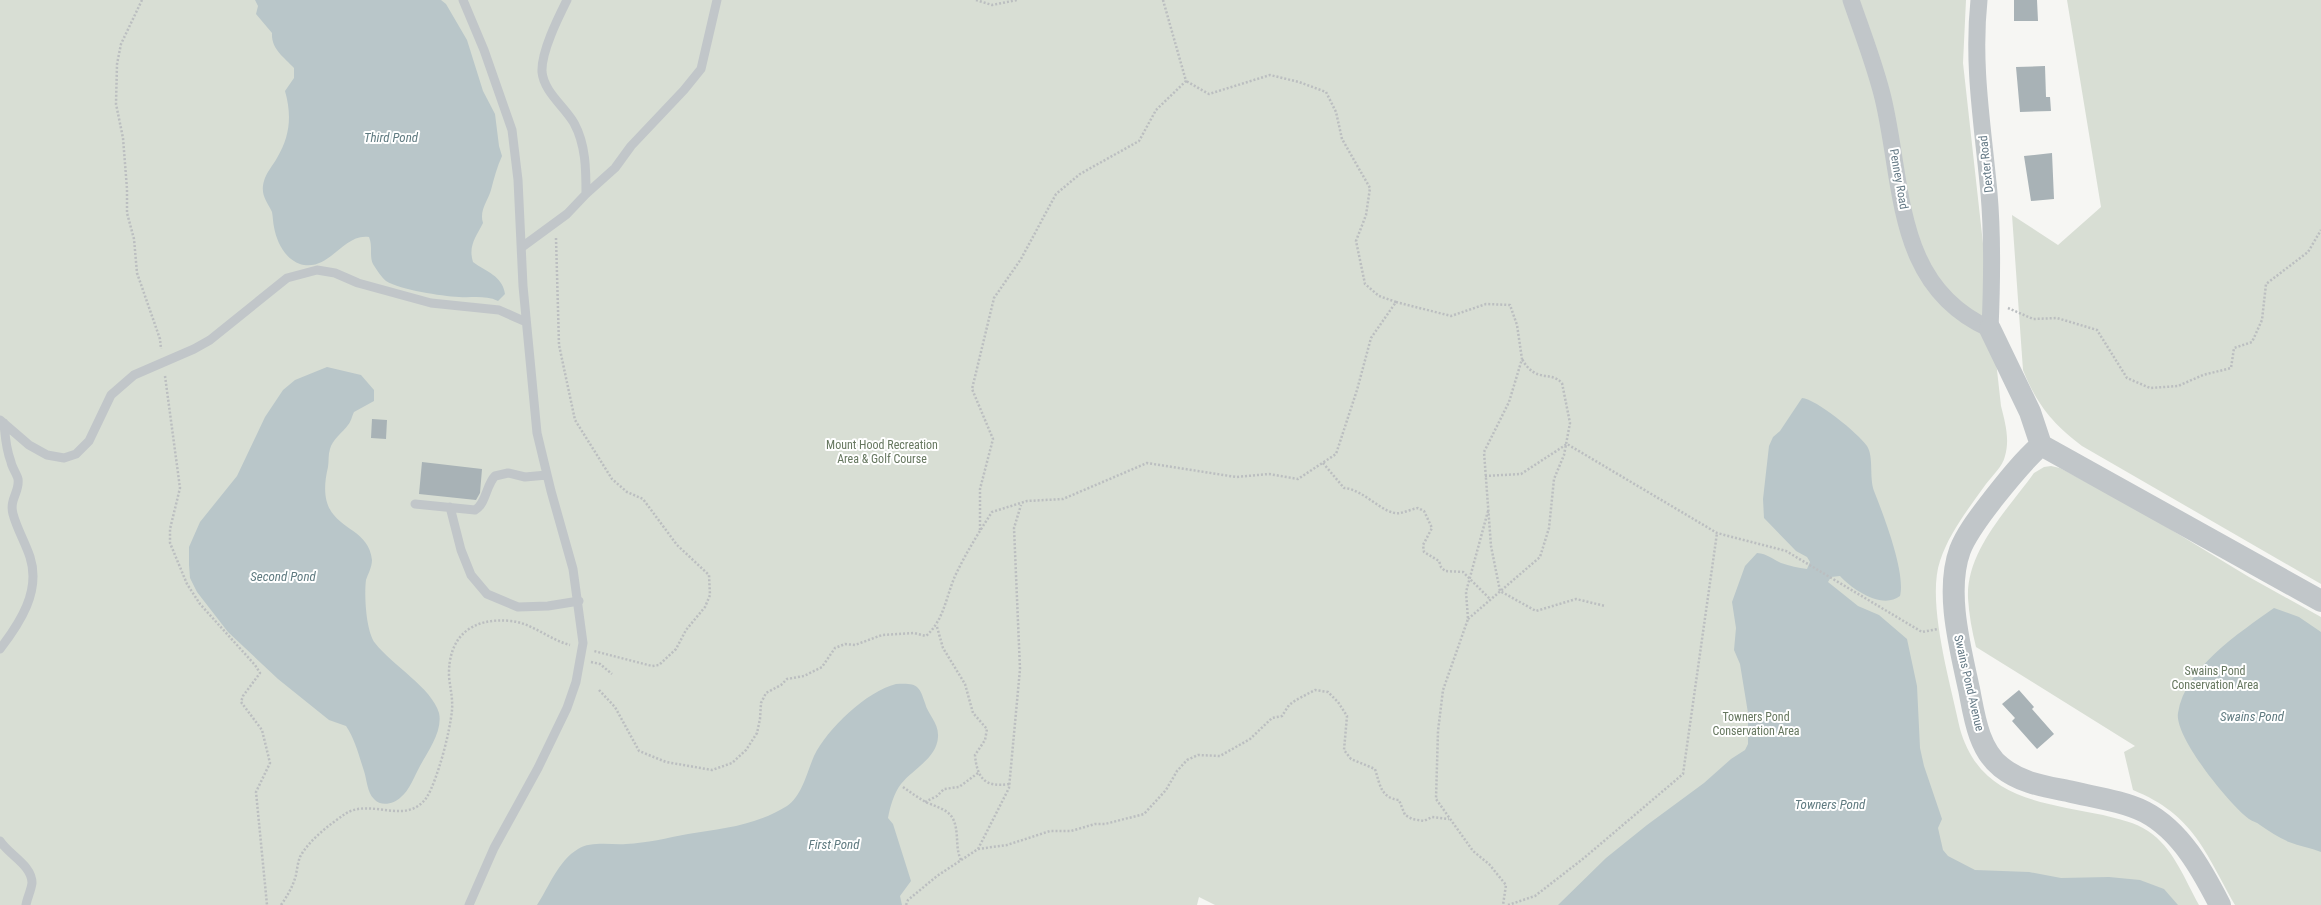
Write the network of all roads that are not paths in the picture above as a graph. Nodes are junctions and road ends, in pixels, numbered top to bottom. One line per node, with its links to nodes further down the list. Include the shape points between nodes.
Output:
1 (463, 0): 7 (lane, via 484,50 512,130)
2 (566, 0): 6 (lane, via 549,43 542,71 546,86 567,112 578,133 583,147)
3 (717, 0): 6 (lane, via 701,69 631,146 615,168)
4 (1851, 0): 8 (street, Penney Road, via 1883,97 1907,227 1924,272 1942,297 1975,322)
5 (1979, 0): 8 (street, Dexter Road, via 1976,72 1992,247)
6 (586, 194): 7 (lane, via 567,214)
7 (522, 247): 9 (lane)
8 (1990, 321): 11 (street, via 2030,412)
9 (526, 322): 10 (lane, via 499,310 431,303 358,283 335,273 317,270 287,278 210,340 134,375 111,395 89,441 76,454 64,458 47,455 29,445); 12 (lane, via 537,433)
10 (2, 421): 17 (lane, via 6,448 18,479 17,490 11,502 13,514 30,557 33,574 25,609 17,627)
11 (2041, 445): 16 (street); 21 (street, Swains Pond Avenue, via 2018,466 1987,507 1958,557 1954,593 1955,626 1974,717 1982,740 1998,765 2020,780 2136,809 2156,819 2186,849)
12 (547, 475): 14 (lane, via 525,477 501,473 490,481 484,499 477,509); 15 (lane, via 573,569)
13 (415, 504): 14 (lane)
14 (450, 507): 15 (lane, via 461,550 472,575 488,594 518,607)
15 (579, 601): 20 (lane, via 583,643 574,688 551,742 494,848)
16 (2321, 601)
17 (0, 649)
18 (0, 841): 19 (lane, via 30,874 32,884)
19 (26, 905)
20 (469, 905)
21 (2220, 905)

